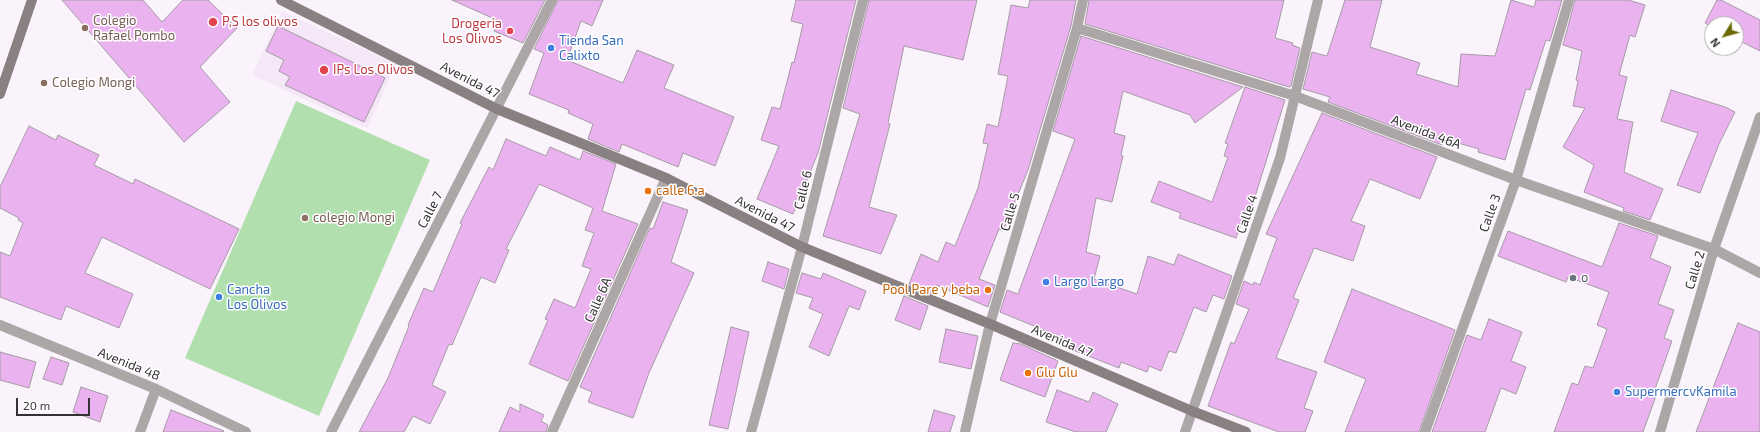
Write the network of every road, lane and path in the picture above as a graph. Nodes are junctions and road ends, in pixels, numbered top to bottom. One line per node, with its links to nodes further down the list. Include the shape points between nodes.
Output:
1 (32, 0): 9 (street)
2 (281, 0): 11 (street, Avenida 47)
3 (552, 0): 11 (street, Calle 7)
4 (863, 0): 15 (street, Calle 6)
5 (1083, 0): 8 (street, Calle 5)
6 (1318, 0): 10 (street, Calle 4)
7 (1569, 0): 14 (street, Calle 3)
8 (1077, 28): 10 (street, Avenida 46A); 18 (street, Calle 5)
9 (0, 94)
10 (1295, 96): 14 (street, Avenida 46A); 21 (street, Calle 4, via 1280,158)
11 (497, 109): 13 (street, Avenida 47); 24 (street, Calle 7)
12 (1760, 117): 16 (street, Calle 2)
13 (666, 178): 15 (street, Avenida 47); 25 (street, Calle 6A)
14 (1516, 180): 16 (street, Avenida 46A); 30 (street, Calle 3)
15 (802, 247): 18 (street, Avenida 47); 26 (street, Calle 6)
16 (1714, 249): 17 (street, Avenida 46A); 31 (street, Calle 2)
17 (1760, 272)
18 (990, 324): 21 (street, Avenida 47); 27 (street, Calle 5)
19 (0, 325): 20 (street, Avenida 48)
20 (156, 389): 22 (street); 23 (street, Avenida 48)
21 (1192, 411): 28 (street, Calle 4); 29 (street, Avenida 47)
22 (140, 432)
23 (246, 432)
24 (330, 432)
25 (552, 432)
26 (752, 432)
27 (965, 432)
28 (1185, 432)
29 (1246, 432)
30 (1425, 432)
31 (1660, 432)

